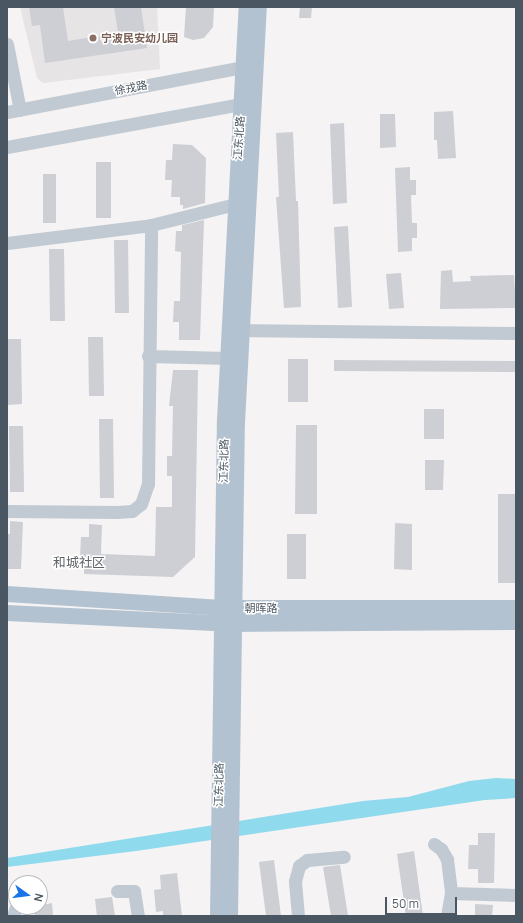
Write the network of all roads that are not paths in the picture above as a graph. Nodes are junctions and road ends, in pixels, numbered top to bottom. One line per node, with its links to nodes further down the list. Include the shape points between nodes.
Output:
1 (247, 7): 4 (main road, 江东北路)
2 (259, 7): 4 (main road, 江东北路)
3 (7, 44): 6 (street)
4 (249, 65): 5 (main road, 江东北路); 6 (street, 徐戎路)
5 (248, 103): 7 (street); 8 (main road, 江东北路); 11 (main road, 江东北路)
6 (13, 111)
7 (7, 147)
8 (235, 204): 9 (street); 11 (main road, 江东北路)
9 (151, 225): 10 (street); 13 (street)
10 (7, 243)
11 (235, 330): 12 (street); 14 (main road, 江东北路); 19 (main road, 江东北路)
12 (516, 333)
13 (148, 356): 14 (street); 15 (street, via 148,484 142,504 132,511 117,512)
14 (228, 358): 19 (main road, 江东北路)
15 (7, 511)
16 (7, 594): 19 (main road, 朝晖路)
17 (516, 608): 19 (main road, 朝晖路)
18 (7, 613): 19 (main road, 朝晖路)
19 (228, 616): 20 (main road, 朝晖路); 22 (main road, 江东北路, via 232,814); 22 (main road, 江东北路, via 218,824)
20 (516, 622)
21 (434, 844): 25 (street, via 441,849 447,859)
22 (225, 857): 28 (main road, 江东北路); 29 (main road, 江东北路)
23 (344, 857): 30 (street, via 307,860 299,866 295,881)
24 (117, 890): 27 (street, via 134,891)
25 (452, 892): 26 (street); 31 (street)
26 (516, 895)
27 (138, 916)
28 (218, 916)
29 (230, 916)
30 (298, 916)
31 (447, 916)

